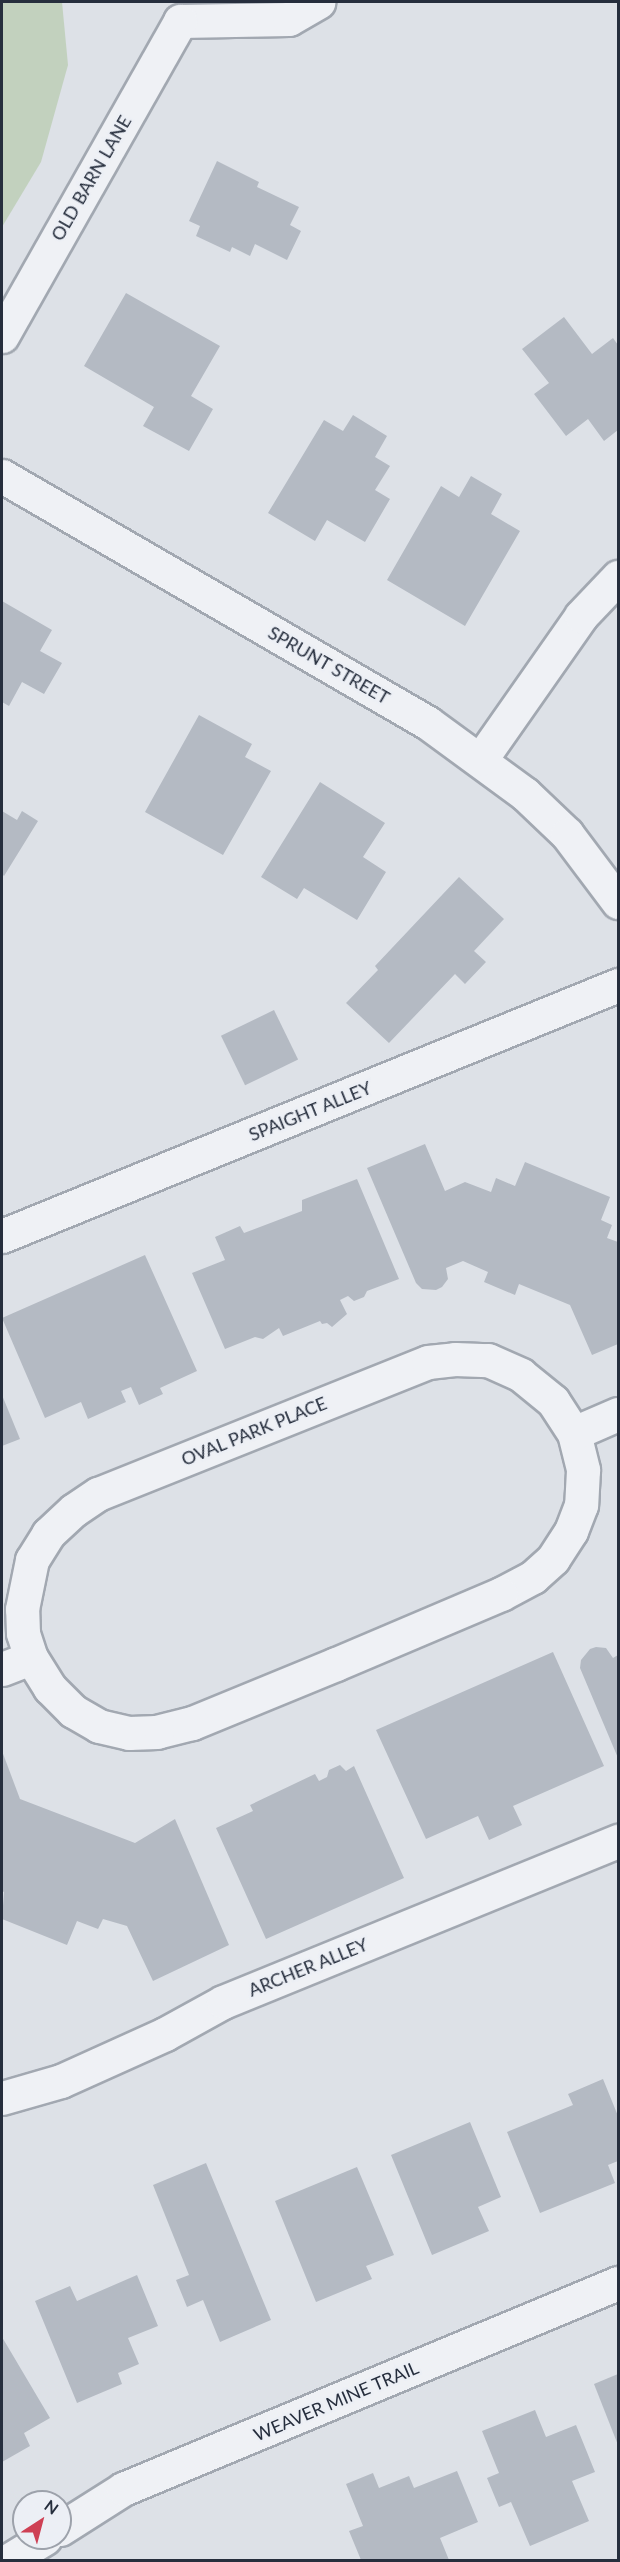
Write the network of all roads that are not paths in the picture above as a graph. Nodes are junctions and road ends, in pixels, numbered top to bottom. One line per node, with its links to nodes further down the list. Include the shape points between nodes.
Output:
1 (318, 2): 2 (street, OLD BARN LANE, via 289,19)
2 (174, 11): 3 (street, OLD BARN LANE)
3 (2, 336)
4 (2, 476): 6 (street, SPRUNT STREET, via 313,654)
5 (618, 577): 6 (street, via 581,616)
6 (481, 759): 7 (street, SPRUNT STREET, via 567,834)
7 (618, 902)
8 (618, 986): 9 (street, SPAIGHT ALLEY)
9 (2, 1236)
10 (618, 1414): 11 (street)
11 (574, 1433): 12 (street, OVAL PARK PLACE, via 553,1401 521,1375 488,1360 428,1362 98,1494 48,1534 32,1560); 12 (street, OVAL PARK PLACE, via 583,1470 581,1505 571,1532 553,1559 533,1577 501,1594 336,1664 192,1723 157,1732 129,1733 99,1726 73,1711)
12 (16, 1663)
13 (618, 1841): 14 (street, ARCHER ALLEY, via 223,2002 165,2034 61,2081)
14 (2, 2098)
15 (618, 2283): 16 (street, WEAVER MINE TRAIL, via 123,2489)
16 (72, 2521)
17 (25, 2550): 18 (street)
18 (9, 2560)

